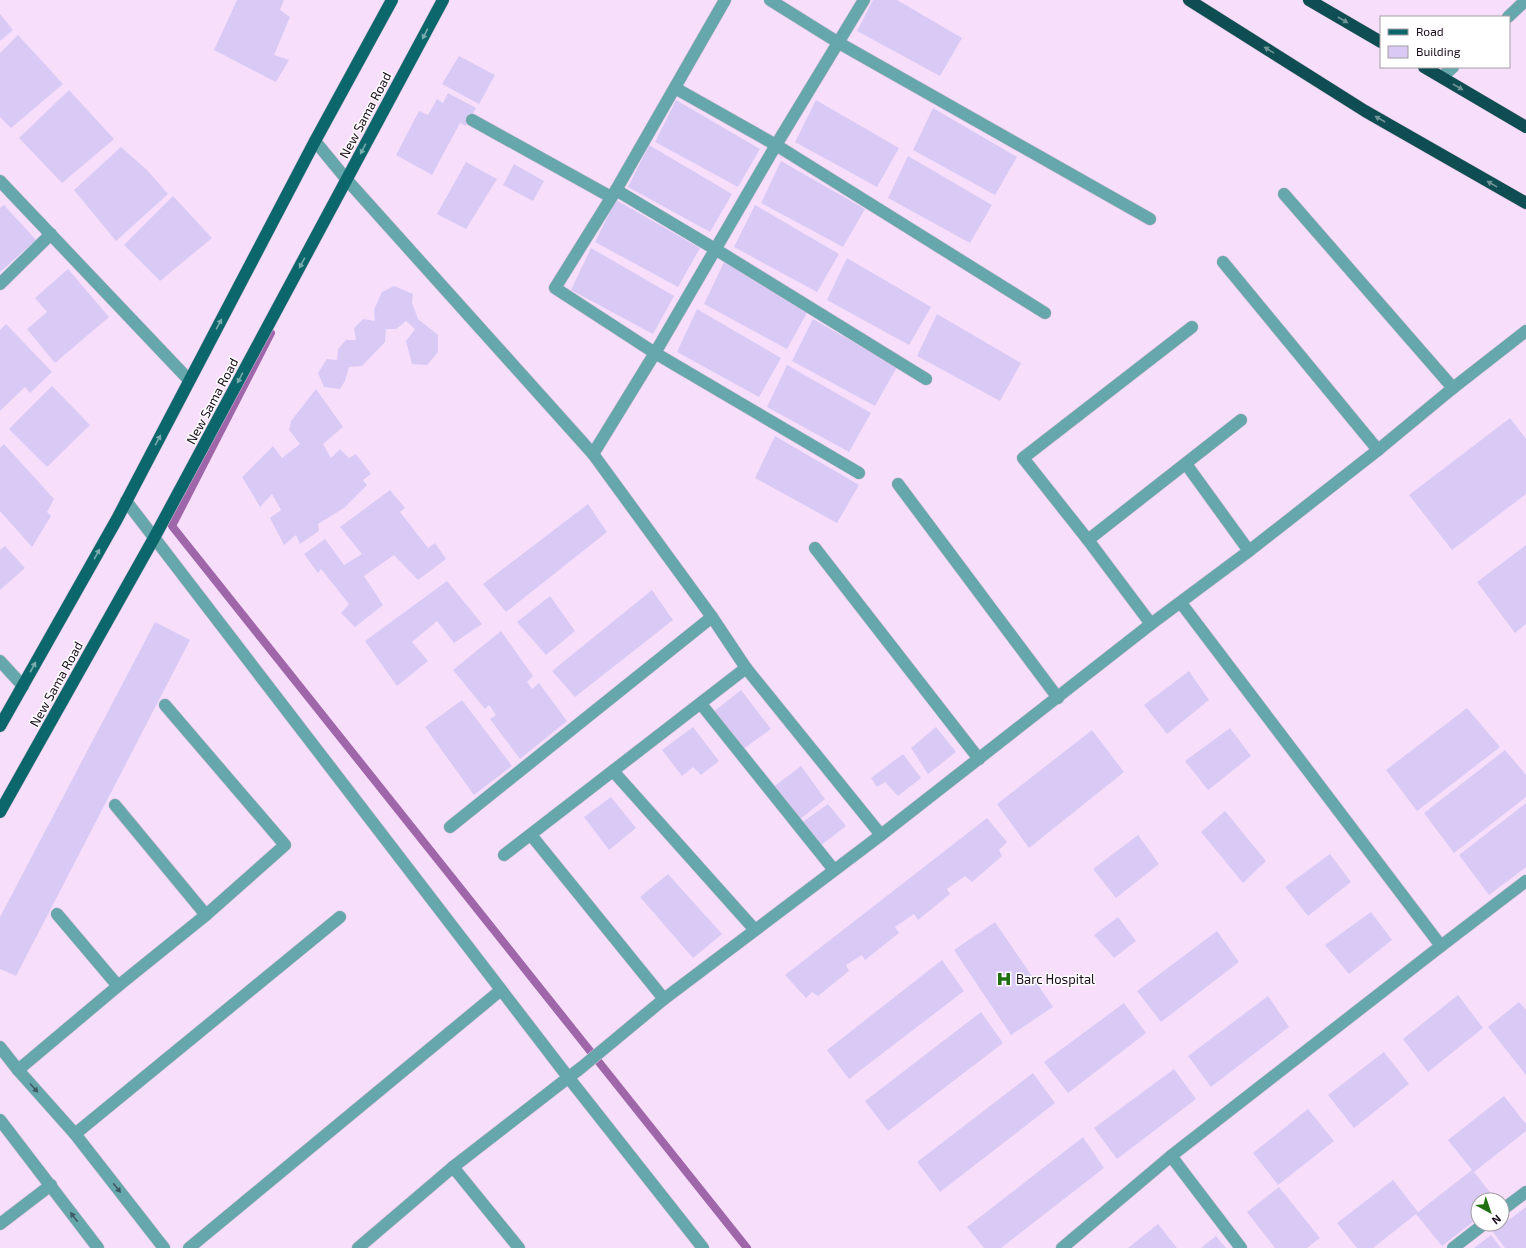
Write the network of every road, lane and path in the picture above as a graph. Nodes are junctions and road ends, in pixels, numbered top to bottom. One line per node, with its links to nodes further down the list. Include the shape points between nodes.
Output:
1 (392, 0): 18 (main road)
2 (443, 0): 20 (main road, New Sama Road, one-way to 20)
3 (725, 0): 15 (street)
4 (770, 0): 11 (street)
5 (864, 0): 11 (street)
6 (1189, 0): 24 (highway, one-way to 6, via 1366,111)
7 (1310, 0): 10 (highway, one-way to 10)
8 (1526, 0): 9 (street)
9 (1509, 16)
10 (1380, 41)
11 (839, 43): 19 (street); 25 (street)
12 (1426, 68): 14 (highway)
13 (1452, 68): 14 (street)
14 (1442, 78): 17 (highway, one-way to 17)
15 (675, 88): 19 (street); 22 (street)
16 (472, 120): 22 (street)
17 (1526, 127)
18 (315, 141): 20 (street); 35 (main road, one-way to 18)
19 (776, 145): 27 (street); 30 (street)
20 (347, 180): 39 (street); 44 (main road, New Sama Road, one-way to 44)
21 (0, 181): 26 (street)
22 (613, 194): 27 (street); 33 (street, via 555,288)
23 (1284, 194): 36 (street)
24 (1526, 204)
25 (1150, 219)
26 (51, 234): 29 (street); 35 (street)
27 (715, 249): 33 (street); 34 (street)
28 (1223, 262): 38 (street)
29 (0, 284)
30 (1045, 313)
31 (1192, 327): 45 (street, via 1023,458)
32 (1526, 331): 36 (street)
33 (655, 353): 39 (street); 41 (street)
34 (926, 379)
35 (190, 380): 43 (main road, one-way to 35)
36 (1453, 388): 38 (street)
37 (1241, 420): 40 (street)
38 (1378, 450): 47 (street)
39 (592, 454): 49 (street)
40 (1186, 464): 45 (street); 47 (street)
41 (859, 473)
42 (898, 484): 54 (street)
43 (126, 501): 44 (street); 53 (main road, one-way to 43)
44 (154, 538): 61 (main road, New Sama Road); 74 (street)
45 (1088, 540): 50 (street)
46 (815, 548): 58 (street)
47 (1249, 551): 48 (street)
48 (1181, 603): 50 (street); 72 (street)
49 (712, 617): 52 (street); 62 (street)
50 (1151, 624): 54 (street)
51 (0, 661): 53 (street)
52 (746, 668): 56 (street); 64 (street)
53 (22, 686): 57 (main road)
54 (1058, 698): 58 (street)
55 (165, 704): 69 (street, via 285,845)
56 (701, 704): 59 (street); 66 (street)
57 (0, 726)
58 (979, 759): 64 (street)
59 (613, 771): 63 (street); 71 (street)
60 (115, 805): 69 (street)
61 (0, 812)
62 (450, 827)
63 (531, 835): 65 (street); 75 (street)
64 (881, 835): 66 (street)
65 (504, 856)
66 (834, 870): 71 (street)
67 (1526, 881): 72 (street)
68 (57, 914): 73 (street)
69 (206, 914): 73 (street)
70 (340, 917): 80 (street)
71 (755, 930): 75 (street)
72 (1441, 946): 81 (street)
73 (118, 986): 77 (street)
74 (501, 990): 78 (street); 91 (street)
75 (664, 999): 78 (street)
76 (0, 1047): 77 (street)
77 (18, 1070): 80 (street, one-way to 80)
78 (568, 1077): 82 (street); 93 (street)
79 (0, 1120): 83 (street)
80 (75, 1134): 90 (street, one-way to 90)
81 (1171, 1156): 94 (street); 95 (street)
82 (453, 1167): 88 (street); 92 (street)
83 (51, 1185): 86 (street); 89 (street, one-way to 83)
84 (1526, 1192): 85 (street)
85 (1510, 1204)
86 (0, 1224)
87 (1474, 1232): 96 (street)
88 (366, 1246)
89 (98, 1248)
90 (164, 1248)
91 (189, 1248)
92 (519, 1248)
93 (703, 1248)
94 (1062, 1248)
95 (1240, 1248)
96 (1453, 1248)

